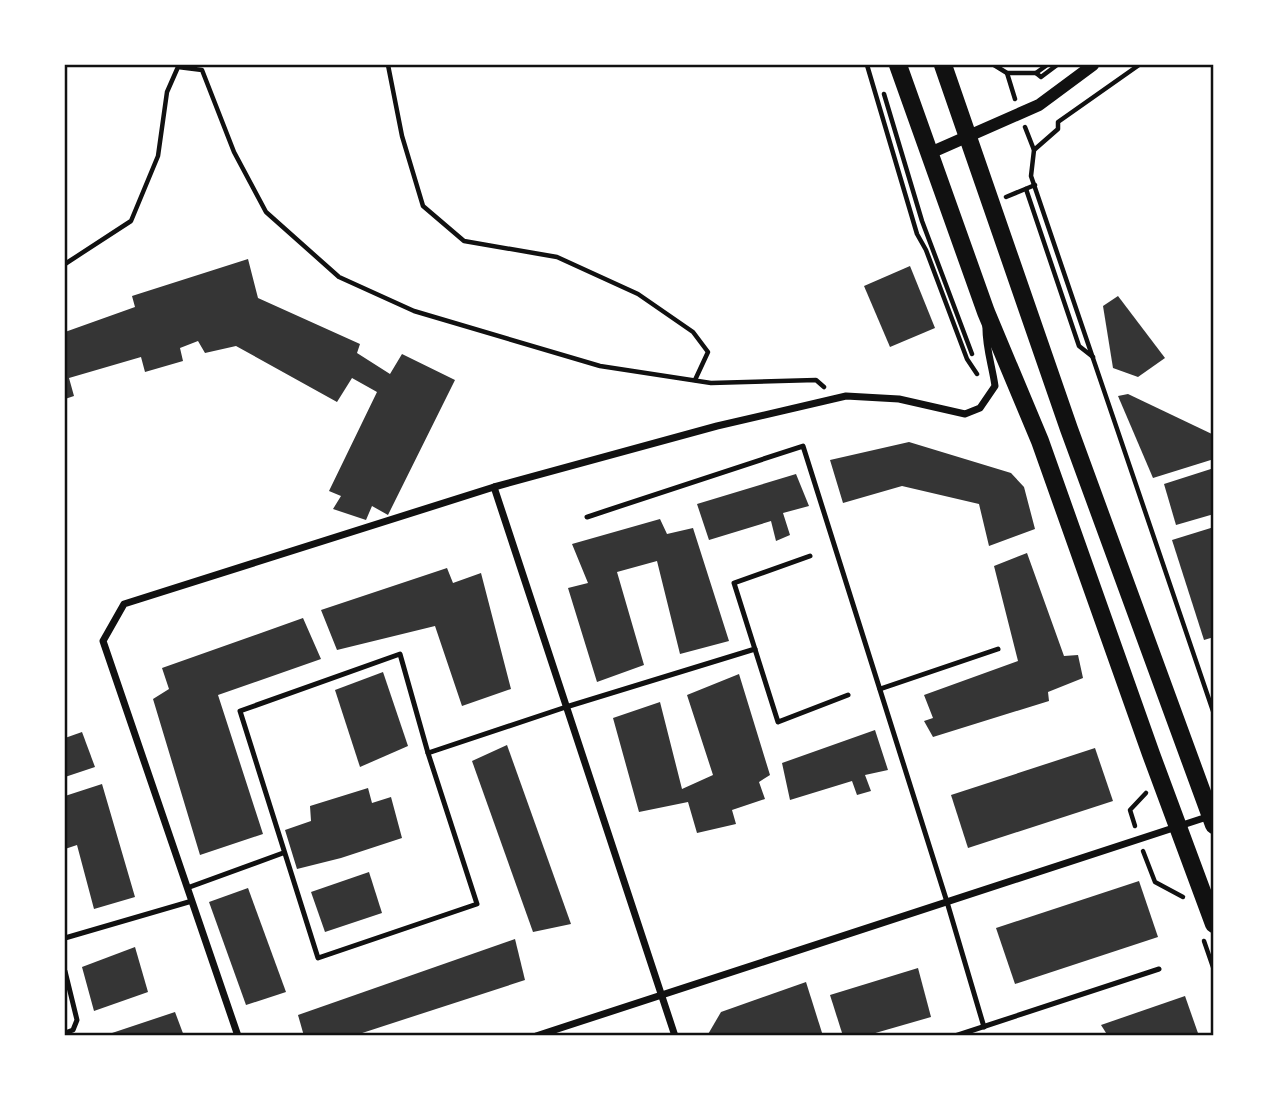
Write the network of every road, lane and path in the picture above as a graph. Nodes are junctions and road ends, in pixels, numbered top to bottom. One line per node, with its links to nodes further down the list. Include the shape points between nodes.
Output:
1 (388, 65): 20 (path, via 402,136 423,206 464,241 557,257 638,294 693,332 708,352)
2 (867, 65): 18 (path, via 917,234)
3 (898, 65): 13 (main road)
4 (943, 65): 12 (main road)
5 (994, 65): 10 (path, via 1007,73)
6 (1047, 65): 10 (path)
7 (1057, 65): 10 (path, via 1041,77)
8 (1093, 65): 12 (street, via 1039,105)
9 (1139, 65): 17 (path, via 1058,122 1058,129 1034,150 1031,176)
10 (1036, 73)
11 (882, 84): 19 (path, via 922,221 967,342)
12 (968, 136): 13 (street); 32 (main road, via 1069,429)
13 (930, 153): 16 (main road)
14 (1026, 189): 17 (path, via 1079,346)
15 (65, 264): 20 (path, via 131,221 158,156 167,92 178,67 202,70 234,152 266,212 339,277 414,311 600,366)
16 (986, 312): 19 (street, via 985,338); 33 (main road, via 1040,440)
17 (1093, 357): 30 (path)
18 (967, 359)
19 (993, 373): 21 (street, via 995,386 980,408 965,414 899,399)
20 (695, 380): 21 (path, via 816,380)
21 (838, 399): 22 (street, via 717,426)
22 (494, 487): 29 (street); 35 (street, via 124,604 103,641)
23 (587, 517): 27 (lane, via 803,446)
24 (810, 556): 25 (lane, via 734,583)
25 (755, 649): 28 (lane, via 778,722); 29 (lane)
26 (998, 649): 27 (lane)
27 (880, 689): 37 (lane)
28 (848, 695)
29 (566, 707): 31 (lane); 42 (street)
30 (1214, 714)
31 (428, 752): 34 (lane, via 400,654 240,711); 34 (lane, via 477,904 317,958)
32 (1213, 819): 33 (street)
33 (1178, 827): 37 (street); 38 (main road)
34 (284, 853): 35 (lane)
35 (187, 888): 36 (street)
36 (192, 901): 39 (lane); 45 (street)
37 (947, 902): 42 (street); 43 (lane)
38 (1214, 923)
39 (65, 938)
40 (1160, 969): 43 (lane)
41 (65, 971): 44 (lane, via 77,1020 73,1030)
42 (661, 995): 46 (street); 47 (street)
43 (984, 1027): 48 (lane)
44 (65, 1033)
45 (238, 1036)
46 (536, 1036)
47 (675, 1036)
48 (954, 1036)

